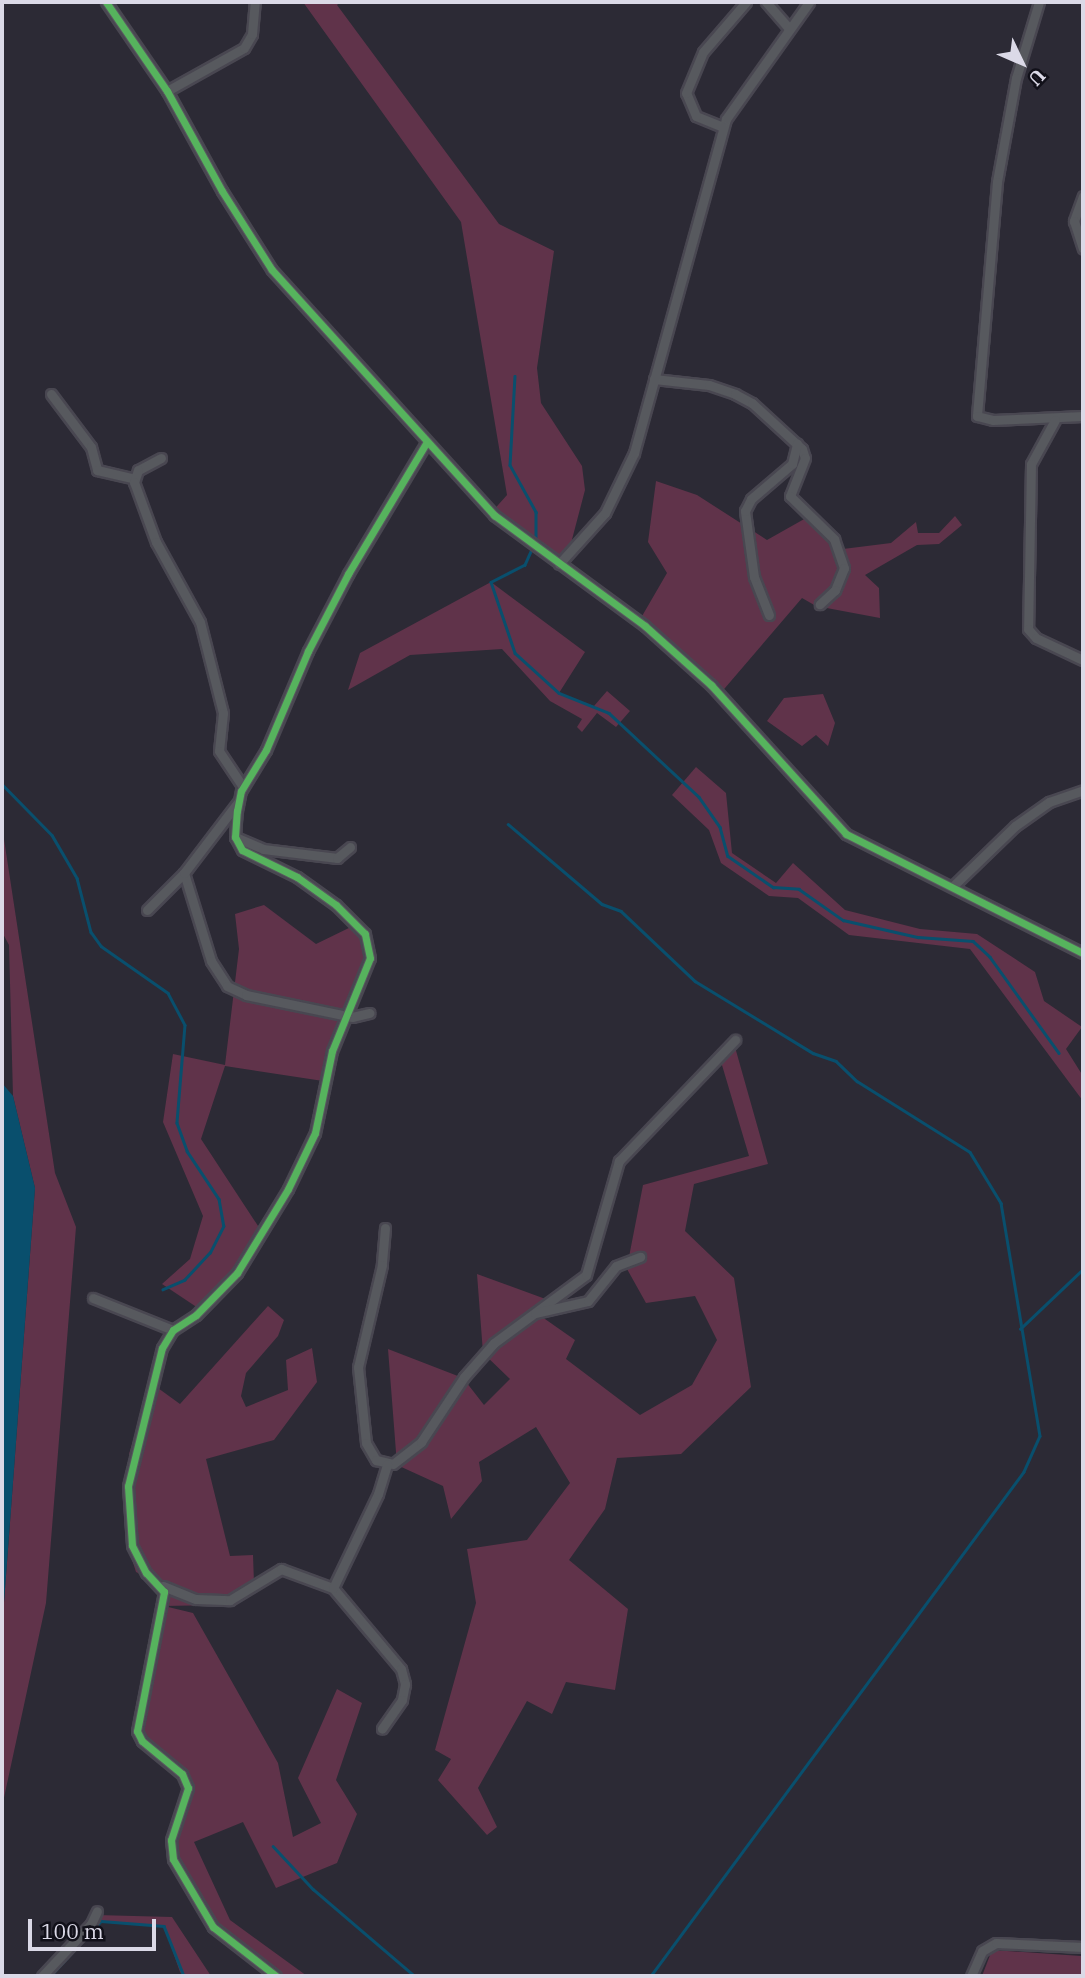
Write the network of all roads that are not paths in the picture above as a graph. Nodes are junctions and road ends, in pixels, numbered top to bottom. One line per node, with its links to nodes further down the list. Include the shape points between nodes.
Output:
1 (106, 2): 8 (street)
2 (255, 2): 8 (street, via 252,34 244,48)
3 (746, 2): 9 (street, via 703,52 686,93 696,116)
4 (766, 2): 7 (street)
5 (809, 2): 7 (street)
6 (1039, 2): 15 (street, via 1016,78 997,182 976,398 977,416 984,419)
7 (789, 28): 9 (street)
8 (167, 91): 16 (street, via 272,270)
9 (723, 127): 12 (street)
10 (1083, 196): 11 (street, via 1074,221)
11 (1083, 249)
12 (654, 379): 17 (street, via 728,390 752,403); 20 (street, via 634,453 615,497)
13 (51, 394): 19 (street, via 88,442 97,470)
14 (1083, 416): 15 (street)
15 (1055, 420): 23 (street, via 1031,464 1033,540 1026,614 1029,633)
16 (426, 443): 20 (street, via 520,537); 24 (street, via 348,574 308,651 266,750)
17 (797, 444): 21 (street, via 805,457 790,496 834,539 844,568 835,590); 22 (street, via 792,464 751,499 746,510 754,577)
18 (161, 458): 19 (street, via 138,470)
19 (134, 478): 24 (street, via 156,542 200,622 223,713 219,751)
20 (559, 564): 30 (street, via 645,626 711,685 846,834)
21 (820, 604)
22 (769, 615)
23 (1083, 660)
24 (243, 787): 26 (street)
25 (1083, 790): 30 (street, via 1049,802 1015,825)
26 (239, 800): 27 (street); 29 (street)
27 (235, 837): 28 (street, via 263,849 337,858); 34 (street, via 250,857 320,892 365,934 370,958)
28 (351, 847)
29 (184, 873): 31 (street); 34 (street, via 211,961 227,986 246,995)
30 (953, 886): 32 (street)
31 (147, 909)
32 (1083, 953)
33 (370, 1013): 34 (street)
34 (345, 1016): 40 (street, via 327,1071 315,1133 288,1189 237,1273 196,1314)
35 (735, 1040): 39 (street, via 620,1161 586,1275)
36 (385, 1228): 41 (street, via 382,1265 358,1367 366,1443 376,1460)
37 (640, 1257): 39 (street, via 616,1266 588,1301)
38 (93, 1298): 40 (street)
39 (534, 1314): 41 (street, via 480,1357 421,1442 400,1460)
40 (173, 1329): 42 (street, via 162,1348 128,1486 132,1545 146,1573)
41 (387, 1464): 43 (street, via 378,1494)
42 (163, 1586): 43 (street, via 196,1599 230,1600 281,1569); 48 (street, via 136,1725 142,1741 187,1782 186,1802 171,1840 173,1859 214,1927)
43 (333, 1588): 44 (street, via 401,1670 405,1684 402,1700)
44 (382, 1729)
45 (97, 1911): 47 (street, via 91,1924)
46 (1083, 1947): 49 (street, via 996,1943 982,1951)
47 (42, 1976)
48 (276, 1976)
49 (971, 1976)

